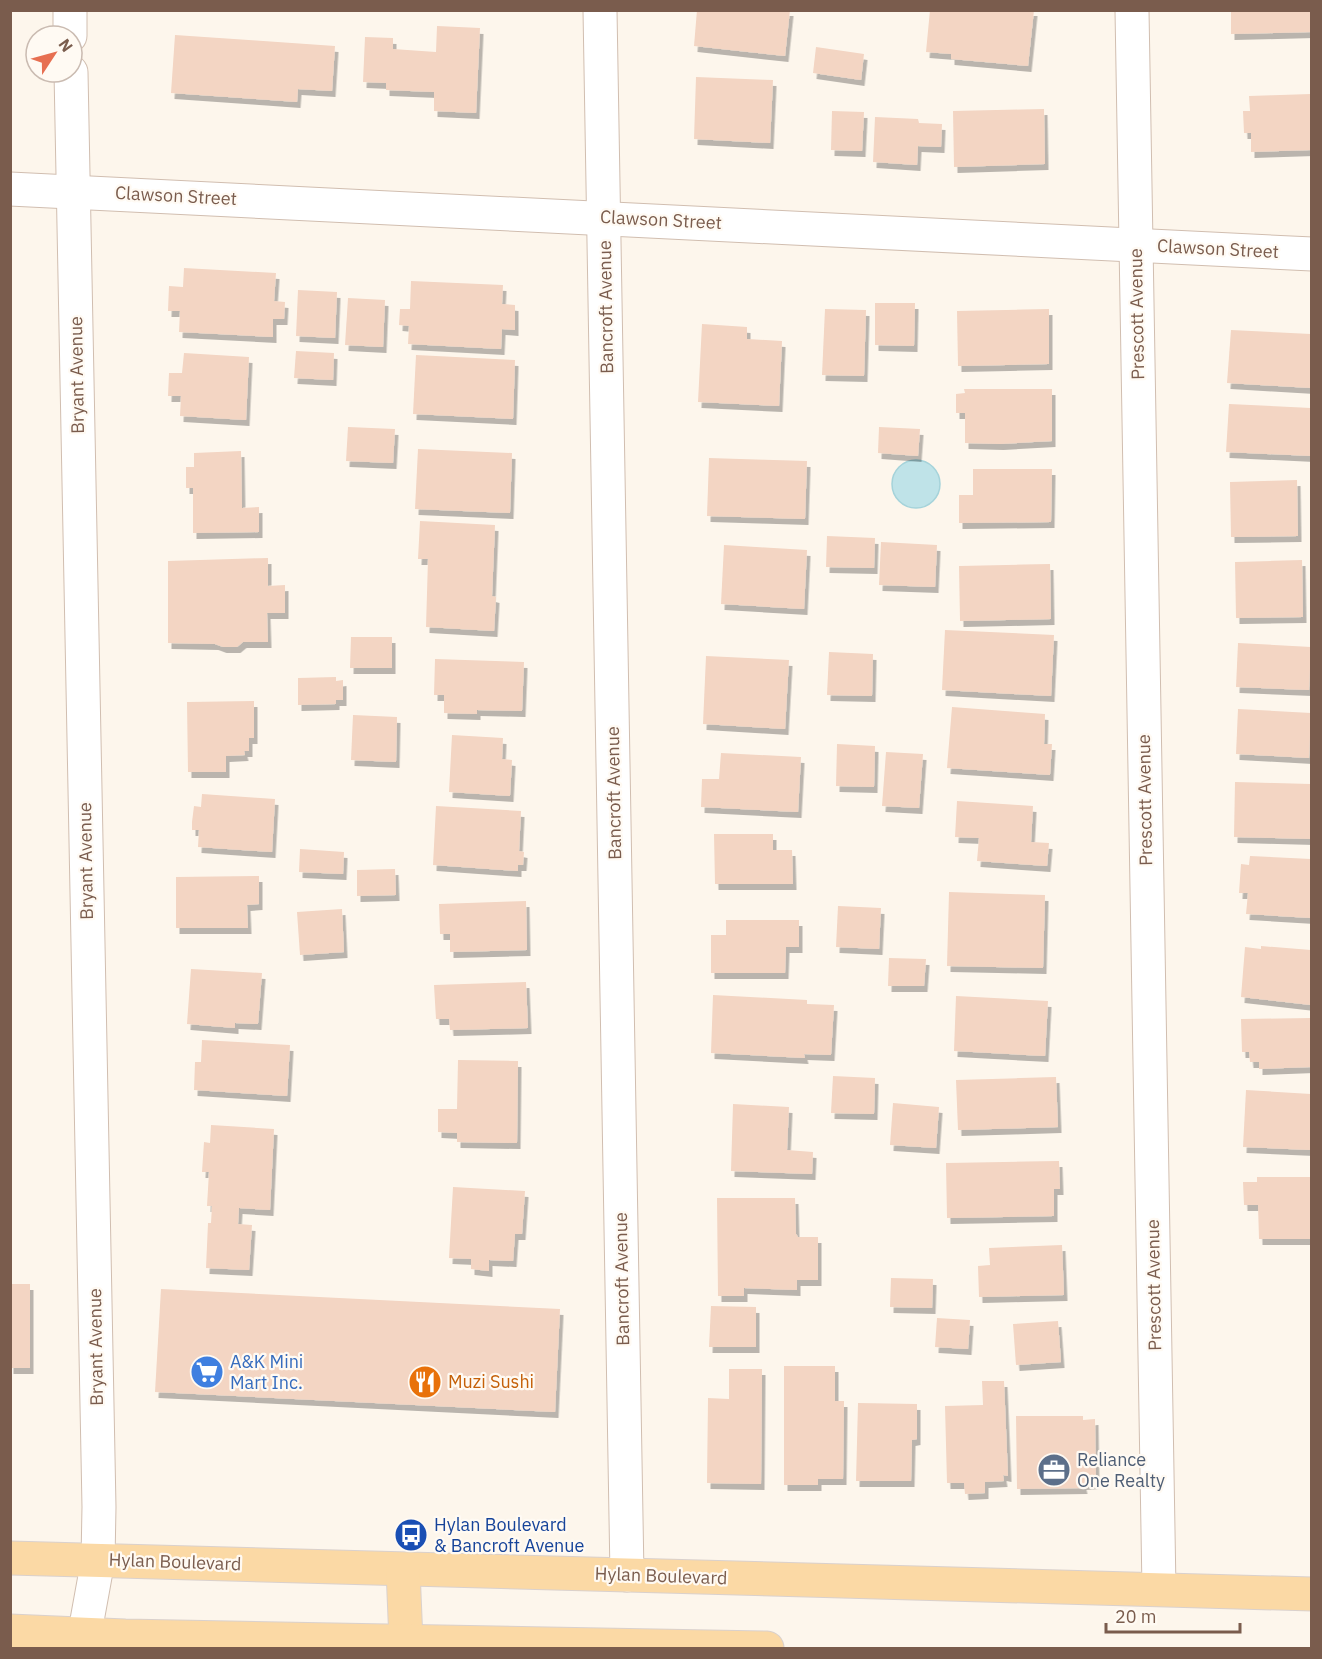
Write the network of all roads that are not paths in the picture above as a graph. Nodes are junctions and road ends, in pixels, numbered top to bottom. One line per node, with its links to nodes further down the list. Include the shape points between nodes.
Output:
1 (600, 10): 6 (street, Bancroft Avenue)
2 (1132, 10): 7 (street, Prescott Avenue)
3 (71, 84): 5 (street, Bryant Avenue)
4 (10, 189): 5 (street, Clawson Street)
5 (73, 191): 6 (street, Clawson Street); 10 (street, Bryant Avenue)
6 (604, 217): 7 (street, Clawson Street); 12 (street, Bancroft Avenue)
7 (1136, 245): 8 (street, Clawson Street); 13 (street, Prescott Avenue)
8 (1311, 254)
9 (10, 1558): 10 (main road, Hylan Boulevard)
10 (98, 1560): 11 (main road, Hylan Boulevard); 16 (street, Bryant Avenue)
11 (403, 1570): 12 (main road, Hylan Boulevard); 17 (main road)
12 (627, 1575): 13 (main road, Hylan Boulevard)
13 (1159, 1589): 14 (main road, Hylan Boulevard)
14 (1311, 1594)
15 (10, 1631): 16 (main road)
16 (83, 1641): 17 (main road)
17 (406, 1641): 18 (main road)
18 (766, 1648)

